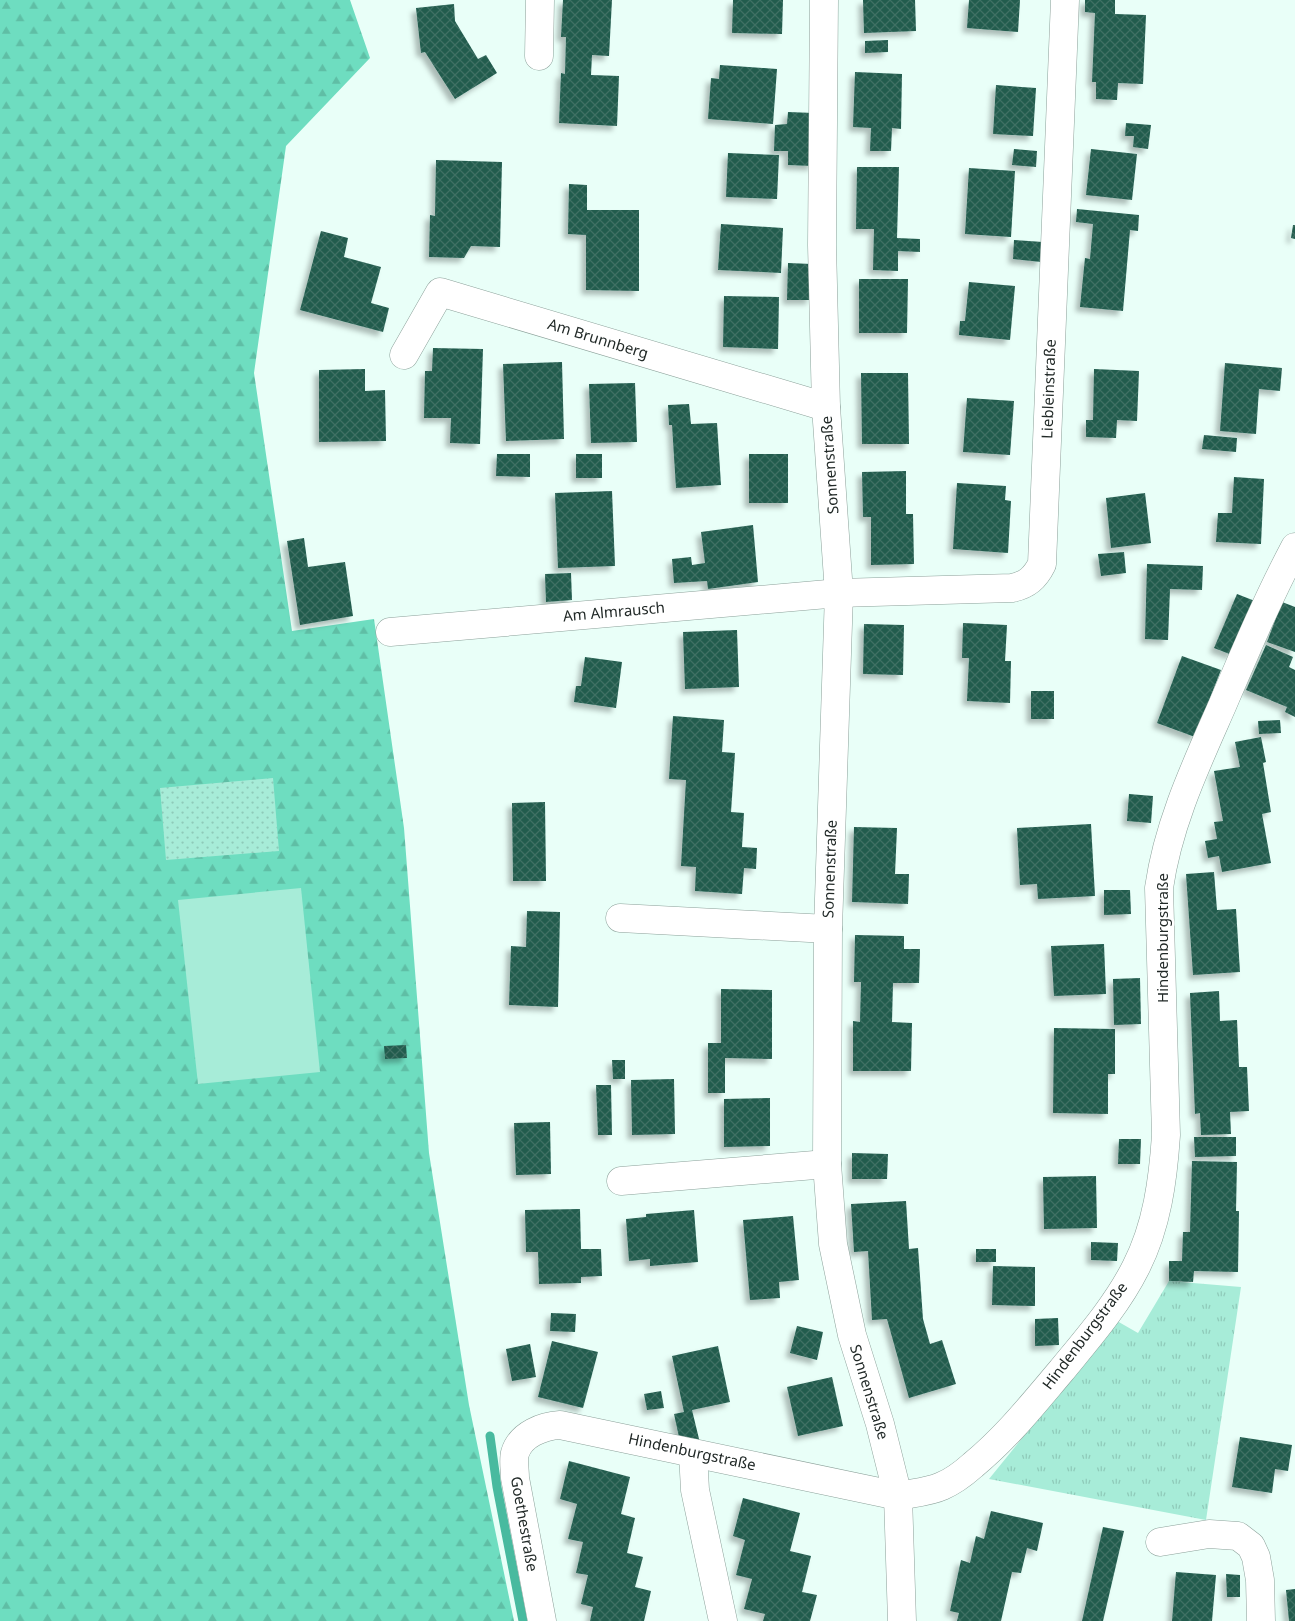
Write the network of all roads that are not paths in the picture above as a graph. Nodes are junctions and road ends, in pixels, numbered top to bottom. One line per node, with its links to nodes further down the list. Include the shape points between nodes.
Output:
1 (540, 0): 4 (street)
2 (824, 0): 6 (street, Sonnenstraße, via 822,245)
3 (1065, 0): 8 (street, Liebleinstraße, via 1042,564 1030,581 1012,588)
4 (539, 56)
5 (404, 355): 6 (street, Am Brunnberg, via 440,292)
6 (826, 407): 8 (street, Sonnenstraße)
7 (1295, 547): 16 (street, Hindenburgstraße, via 1248,644 1187,785 1162,864 1159,888 1166,1135 1164,1173 1156,1213 1137,1266 1096,1328 1016,1425 991,1450 942,1487)
8 (839, 593): 9 (street, Am Almrausch); 11 (street, Sonnenstraße)
9 (390, 632)
10 (620, 918): 11 (street, Sonnenstraße)
11 (828, 929): 12 (street, Sonnenstraße)
12 (827, 1164): 13 (street); 16 (street, Sonnenstraße, via 832,1244 850,1326)
13 (621, 1181)
14 (533, 1432): 15 (street, Hindenburgstraße, via 560,1424); 18 (street, Goethestraße, via 515,1454 515,1478)
15 (693, 1453): 16 (street, Hindenburgstraße); 19 (street, via 695,1490)
16 (898, 1496): 20 (street, Sonnenstraße)
17 (1160, 1542): 21 (street, via 1209,1534 1238,1536 1251,1546 1259,1573)
18 (542, 1621)
19 (723, 1621)
20 (902, 1621)
21 (1261, 1621)

